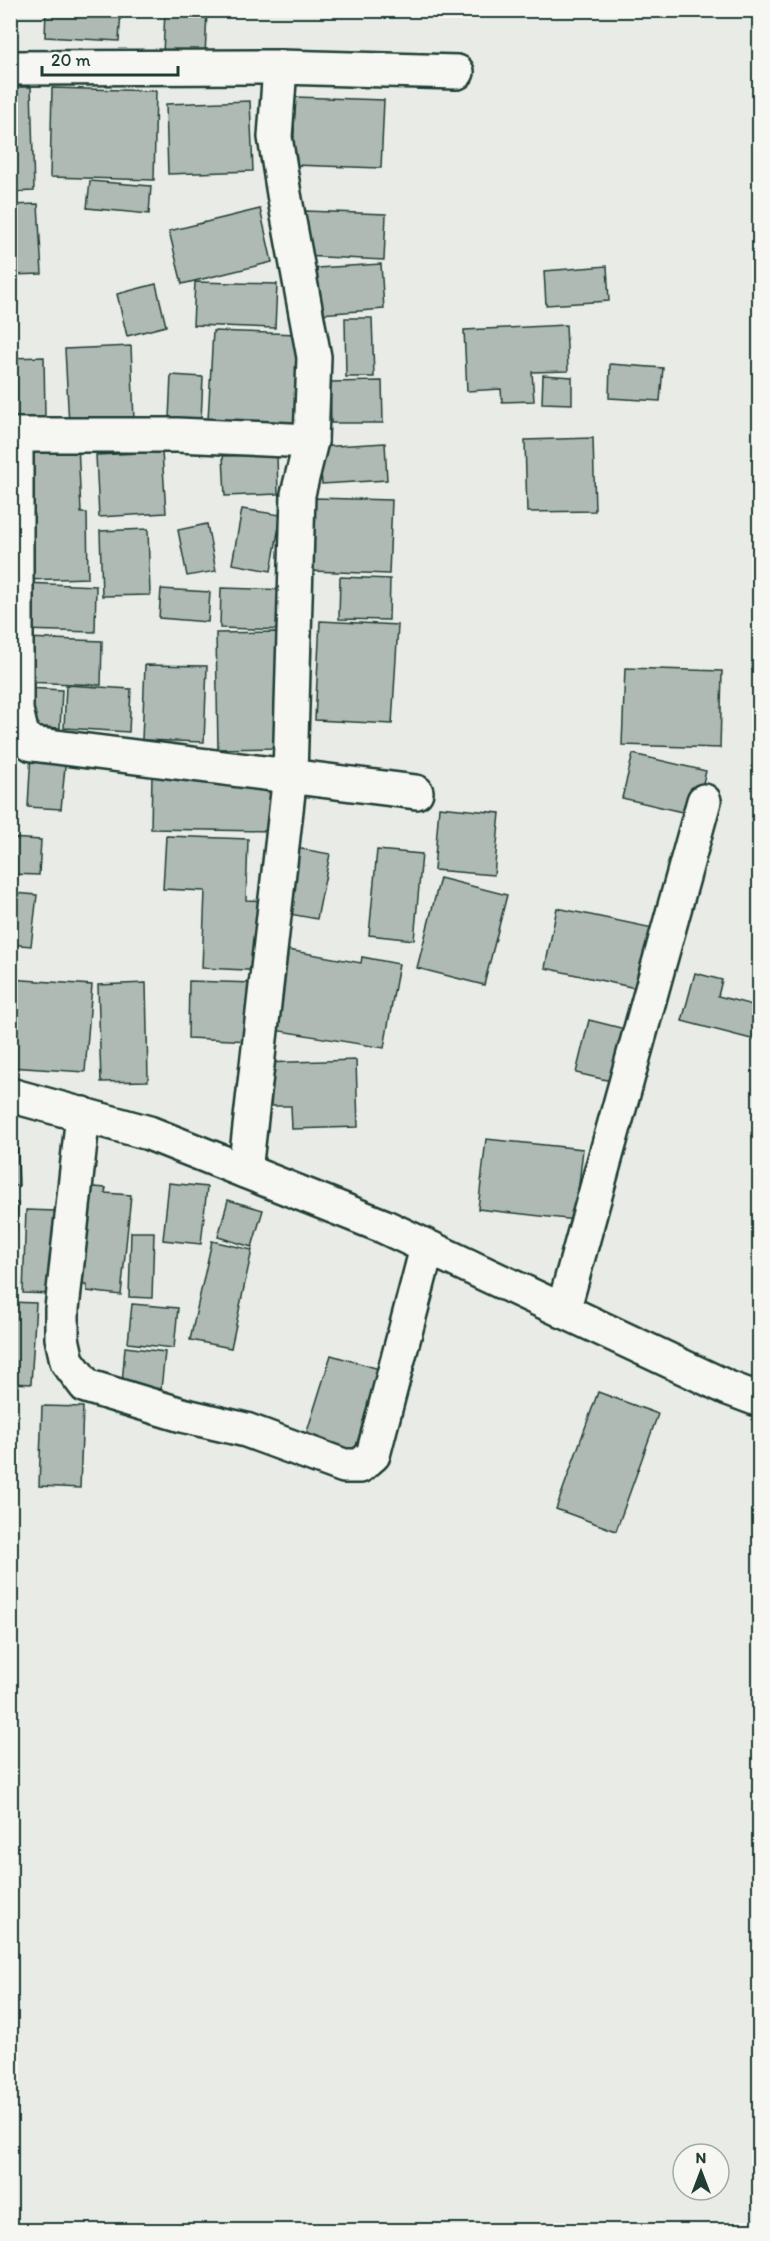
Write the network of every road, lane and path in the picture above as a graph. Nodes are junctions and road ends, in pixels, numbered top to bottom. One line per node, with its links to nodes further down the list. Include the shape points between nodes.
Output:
1 (280, 67): 2 (street); 3 (street); 5 (street, via 275,136 314,357)
2 (10, 68)
3 (457, 72)
4 (13, 435): 5 (street, via 177,435); 6 (street)
5 (311, 441): 7 (street, via 298,494)
6 (14, 666): 7 (street, via 16,710 22,735 32,744)
7 (290, 775): 8 (street); 12 (street)
8 (416, 792)
9 (704, 801): 14 (street)
10 (10, 1095): 11 (street)
11 (83, 1114): 12 (street, via 149,1133); 13 (street, via 62,1338 67,1361 86,1386 246,1430 344,1466 360,1466 373,1455)
12 (245, 1171): 13 (street, via 383,1226)
13 (427, 1248): 14 (street)
14 (563, 1311): 15 (street)
15 (759, 1400)

